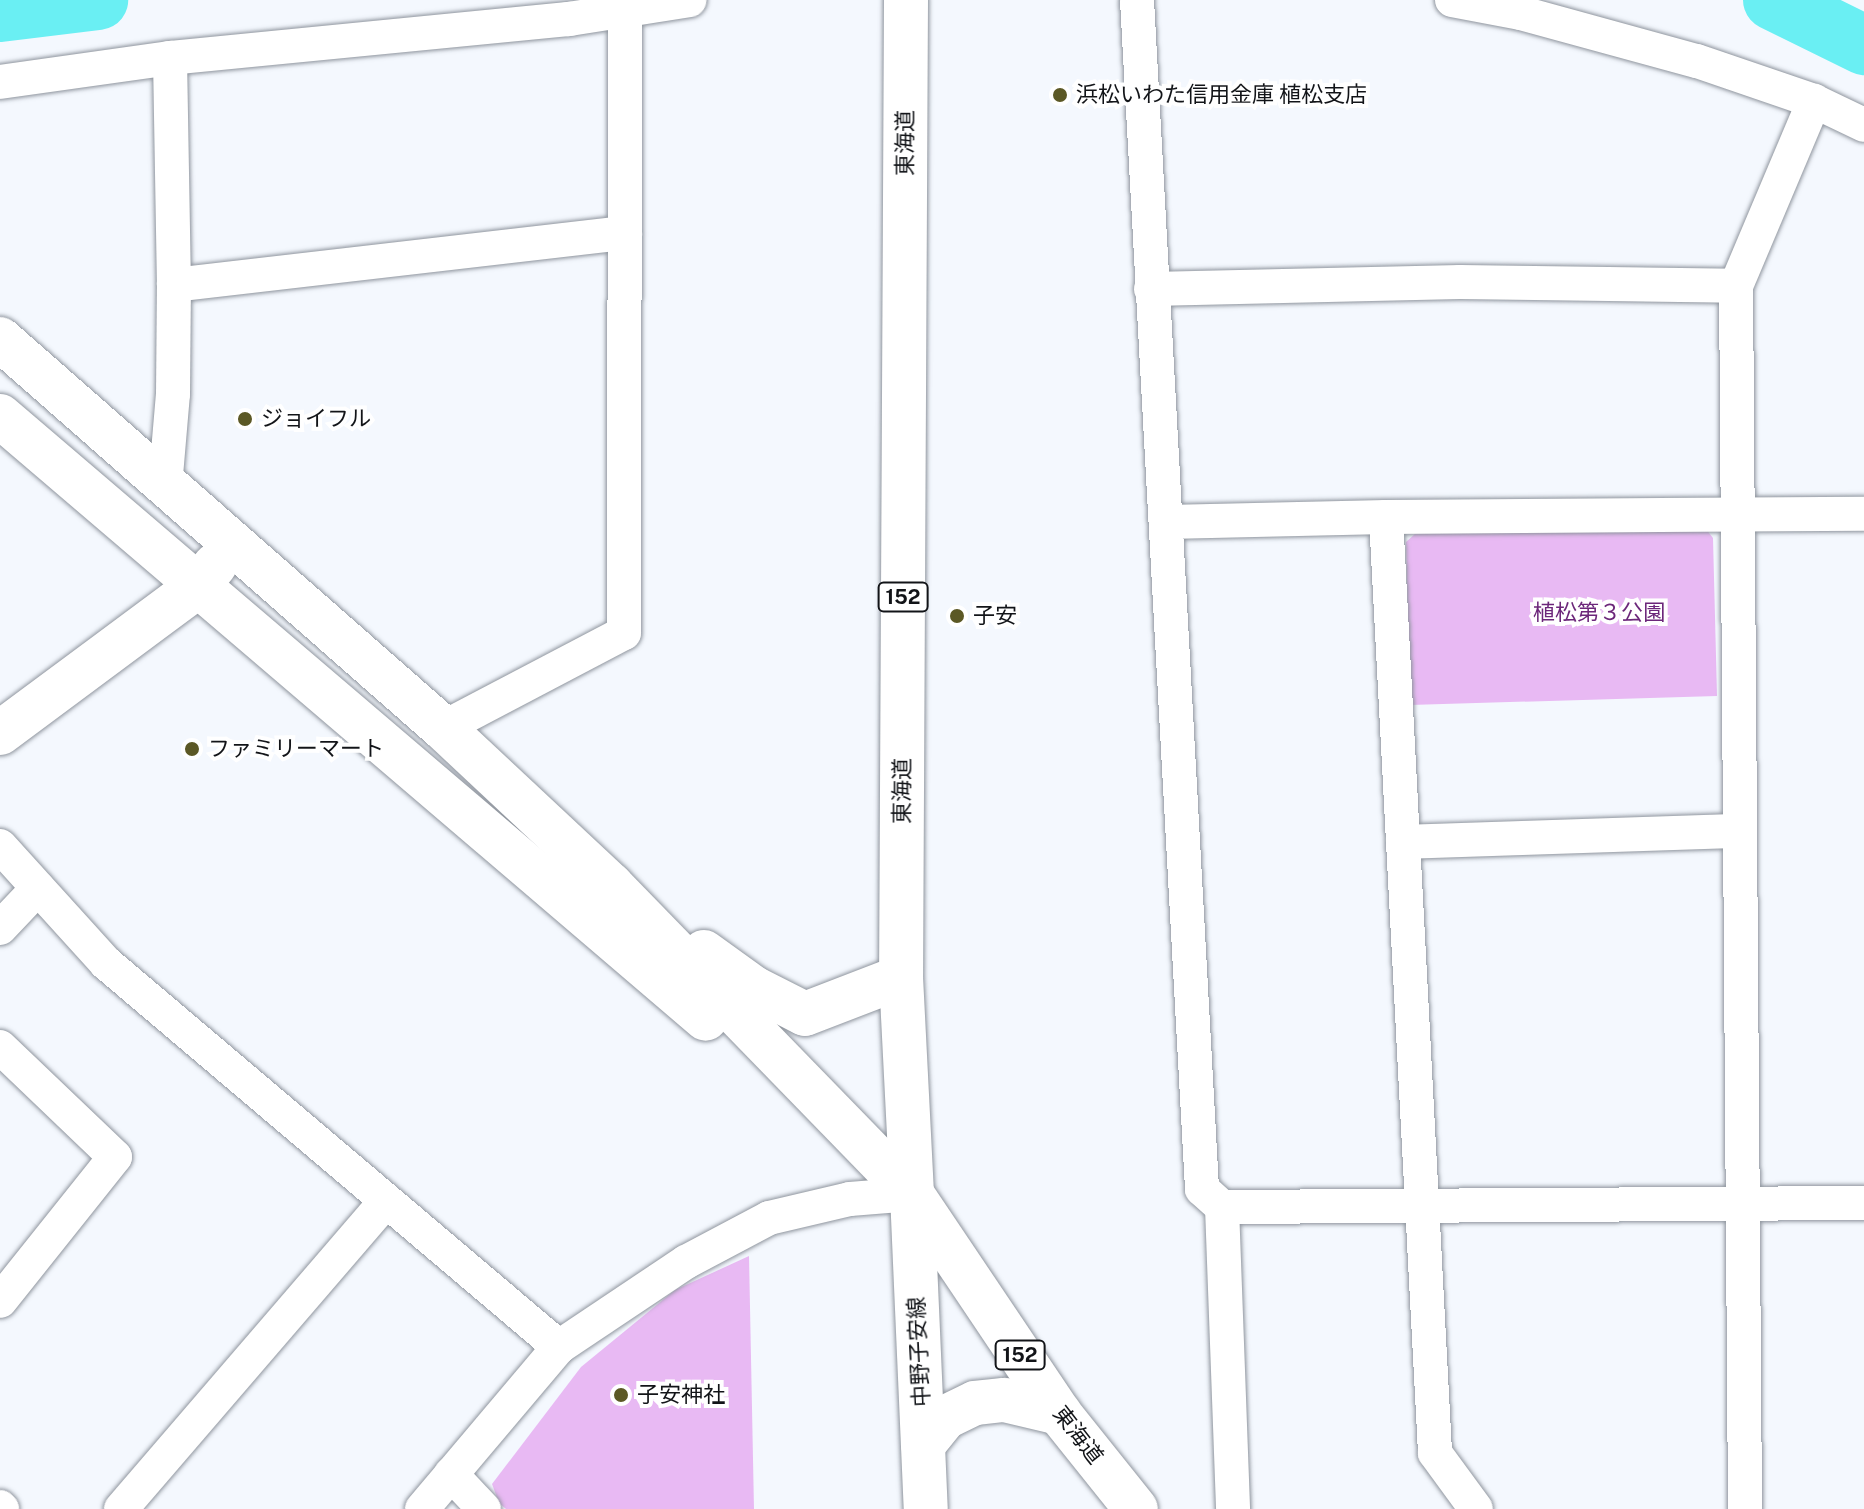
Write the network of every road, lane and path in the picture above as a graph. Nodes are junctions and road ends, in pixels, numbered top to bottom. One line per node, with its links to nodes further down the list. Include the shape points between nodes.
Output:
1 (690, 0): 5 (street)
2 (906, 0): 31 (main road, 東海道 / 152)
3 (1137, 0): 13 (street)
4 (1452, 0): 8 (street, via 1521,13 1697,61)
5 (625, 11): 6 (street); 10 (street)
6 (170, 58): 7 (street); 11 (street)
7 (0, 82)
8 (1814, 101): 9 (street); 12 (street)
9 (1864, 125)
10 (625, 233): 11 (street); 23 (street, via 624,633)
11 (174, 285): 16 (street)
12 (1736, 286): 13 (street, via 1460,282); 18 (street)
13 (1151, 289): 20 (street)
14 (0, 339): 16 (main road)
15 (0, 416): 22 (main road)
16 (165, 487): 21 (main road)
17 (1864, 514): 18 (street)
18 (1739, 516): 19 (street); 25 (street)
19 (1386, 517): 20 (street); 26 (street)
20 (1167, 522): 38 (street, via 1202,1189)
21 (231, 545): 22 (main road); 23 (main road)
22 (198, 586): 24 (main road); 33 (main road)
23 (443, 728): 28 (main road)
24 (0, 733)
25 (1740, 831): 26 (street); 35 (street)
26 (1403, 842): 37 (street)
27 (0, 846): 29 (street)
28 (611, 885): 31 (main road, via 754,988 805,1014); 33 (main road)
29 (38, 888): 30 (street); 34 (street, via 106,963)
30 (0, 928)
31 (901, 977): 33 (main road, 東海道 / 152)
32 (4, 1059): 39 (street, via 115,1157)
33 (912, 1194): 40 (street, via 850,1199 769,1218 686,1262); 41 (main road, 東海道 / 152); 42 (main road, 中野子安線)
34 (386, 1201): 40 (street); 44 (street)
35 (1744, 1202): 36 (street); 37 (street); 51 (street)
36 (1864, 1203)
37 (1420, 1204): 38 (street); 50 (street, via 1435,1453)
38 (1222, 1207): 49 (street)
39 (0, 1301)
40 (559, 1347): 43 (street)
41 (1059, 1413): 42 (main road, via 1004,1400 975,1403 946,1417); 48 (main road, 東海道 / 152)
42 (923, 1445): 47 (main road, 中野子安線)
43 (451, 1474): 45 (street); 46 (street)
44 (121, 1509)
45 (422, 1509)
46 (484, 1509)
47 (926, 1509)
48 (1136, 1509)
49 (1233, 1509)
50 (1476, 1509)
51 (1745, 1509)

